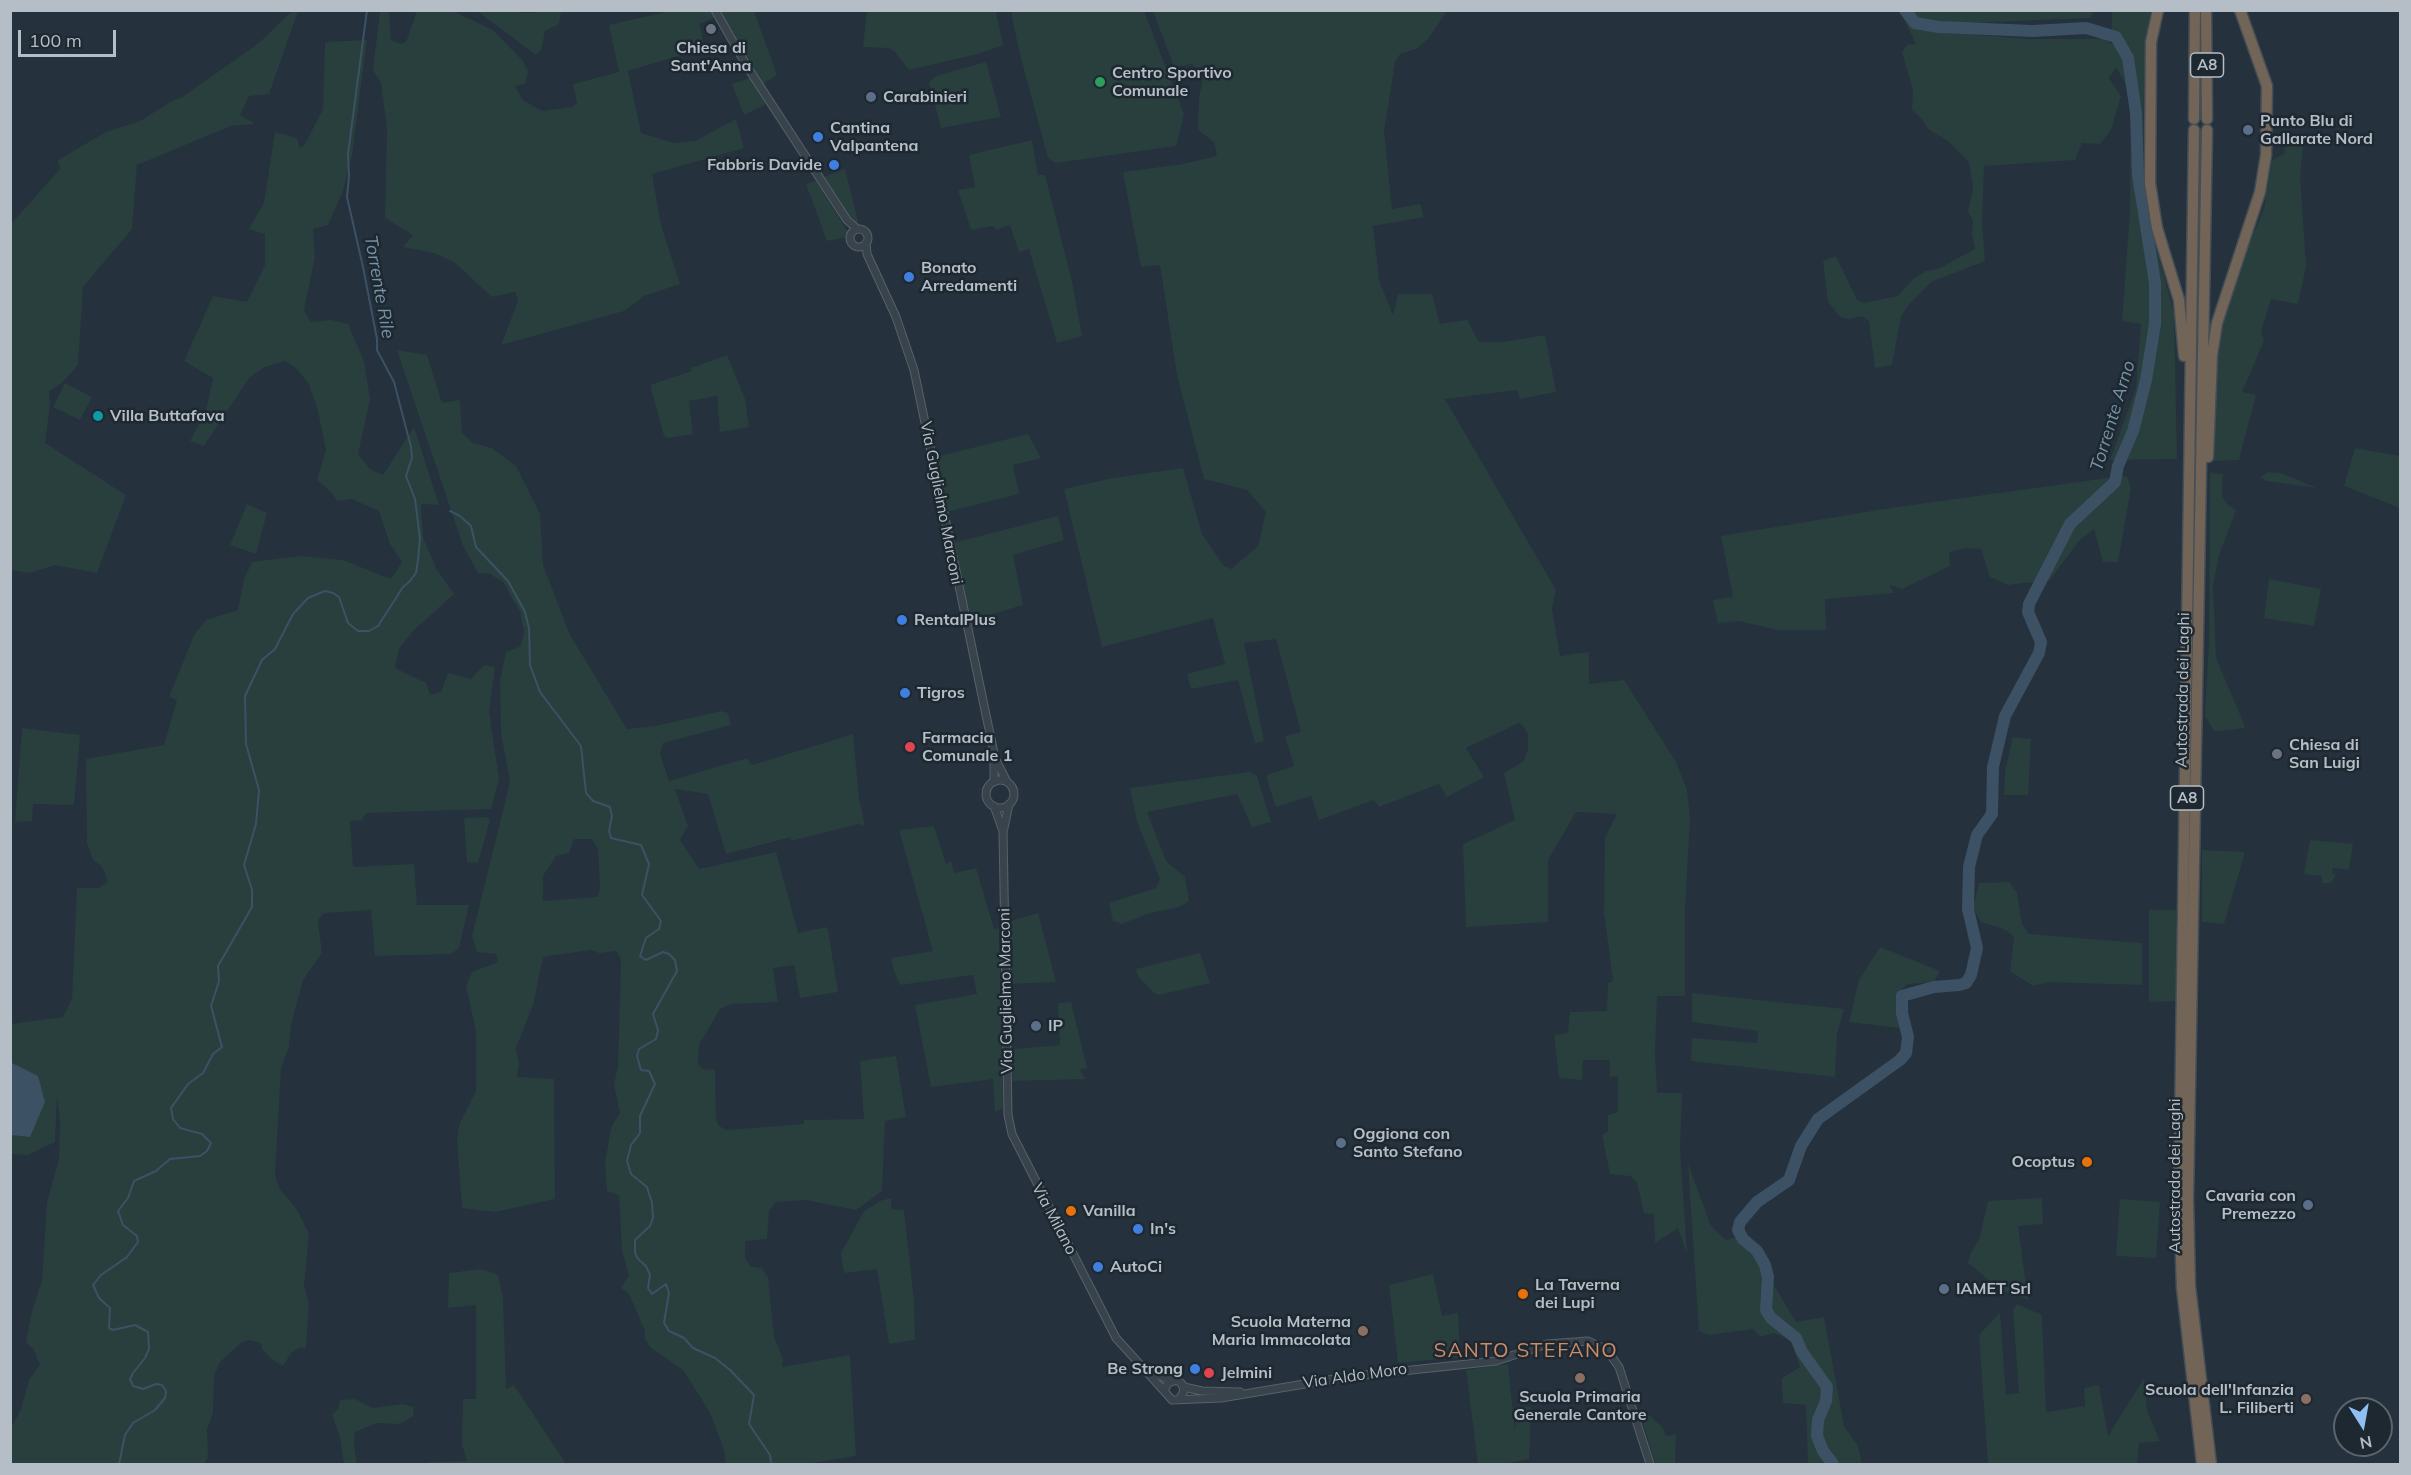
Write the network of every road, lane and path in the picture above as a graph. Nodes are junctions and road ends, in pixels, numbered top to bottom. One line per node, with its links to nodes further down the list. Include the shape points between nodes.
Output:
1 (715, 10): 6 (street)
2 (2158, 10): 8 (highway, via 2151,42 2150,183 2182,327 2184,488)
3 (2195, 10): 8 (highway, Autostrada dei Laghi / A8)
4 (2206, 10): 9 (highway, Autostrada dei Laghi / A8)
5 (2240, 10): 9 (highway, via 2266,80 2266,155 2260,192 2225,292 2214,338 2204,620)
6 (854, 232): 7 (street, via 852,243); 7 (street, via 867,234)
7 (863, 245): 10 (street, Via Guglielmo Marconi, via 896,317 914,370)
8 (2189, 537): 24 (highway, Autostrada dei Laghi / A8, via 2179,1198 2183,1299)
9 (2198, 661): 25 (highway, Autostrada dei Laghi / A8, via 2188,1198 2190,1286)
10 (995, 758): 11 (street, Via Guglielmo Marconi); 12 (street, Via Guglielmo Marconi)
11 (994, 782): 12 (street); 14 (street, via 986,794)
12 (1008, 782): 13 (street, via 1014,794)
13 (1009, 804): 14 (street, via 1002,808); 15 (street, Via Guglielmo Marconi)
14 (994, 806): 15 (street, Via Guglielmo Marconi)
15 (1003, 831): 16 (street, Via Guglielmo Marconi)
16 (1008, 1115): 17 (street, Via Milano, via 1016,1145 1107,1319 1130,1356)
17 (1141, 1366): 18 (street, Via Milano); 20 (street, Via Milano)
18 (1171, 1381): 19 (street); 20 (street)
19 (1184, 1387): 21 (street, Via Aldo Moro, via 1202,1391); 22 (street)
20 (1164, 1391): 22 (street, via 1169,1399)
21 (1257, 1391): 22 (street, Via Aldo Moro, via 1221,1398); 23 (street, Via Aldo Moro, via 1410,1368 1496,1361 1547,1344 1596,1343 1607,1350 1619,1367)
22 (1180, 1398)
23 (1650, 1464)
24 (2202, 1464)
25 (2211, 1464)

